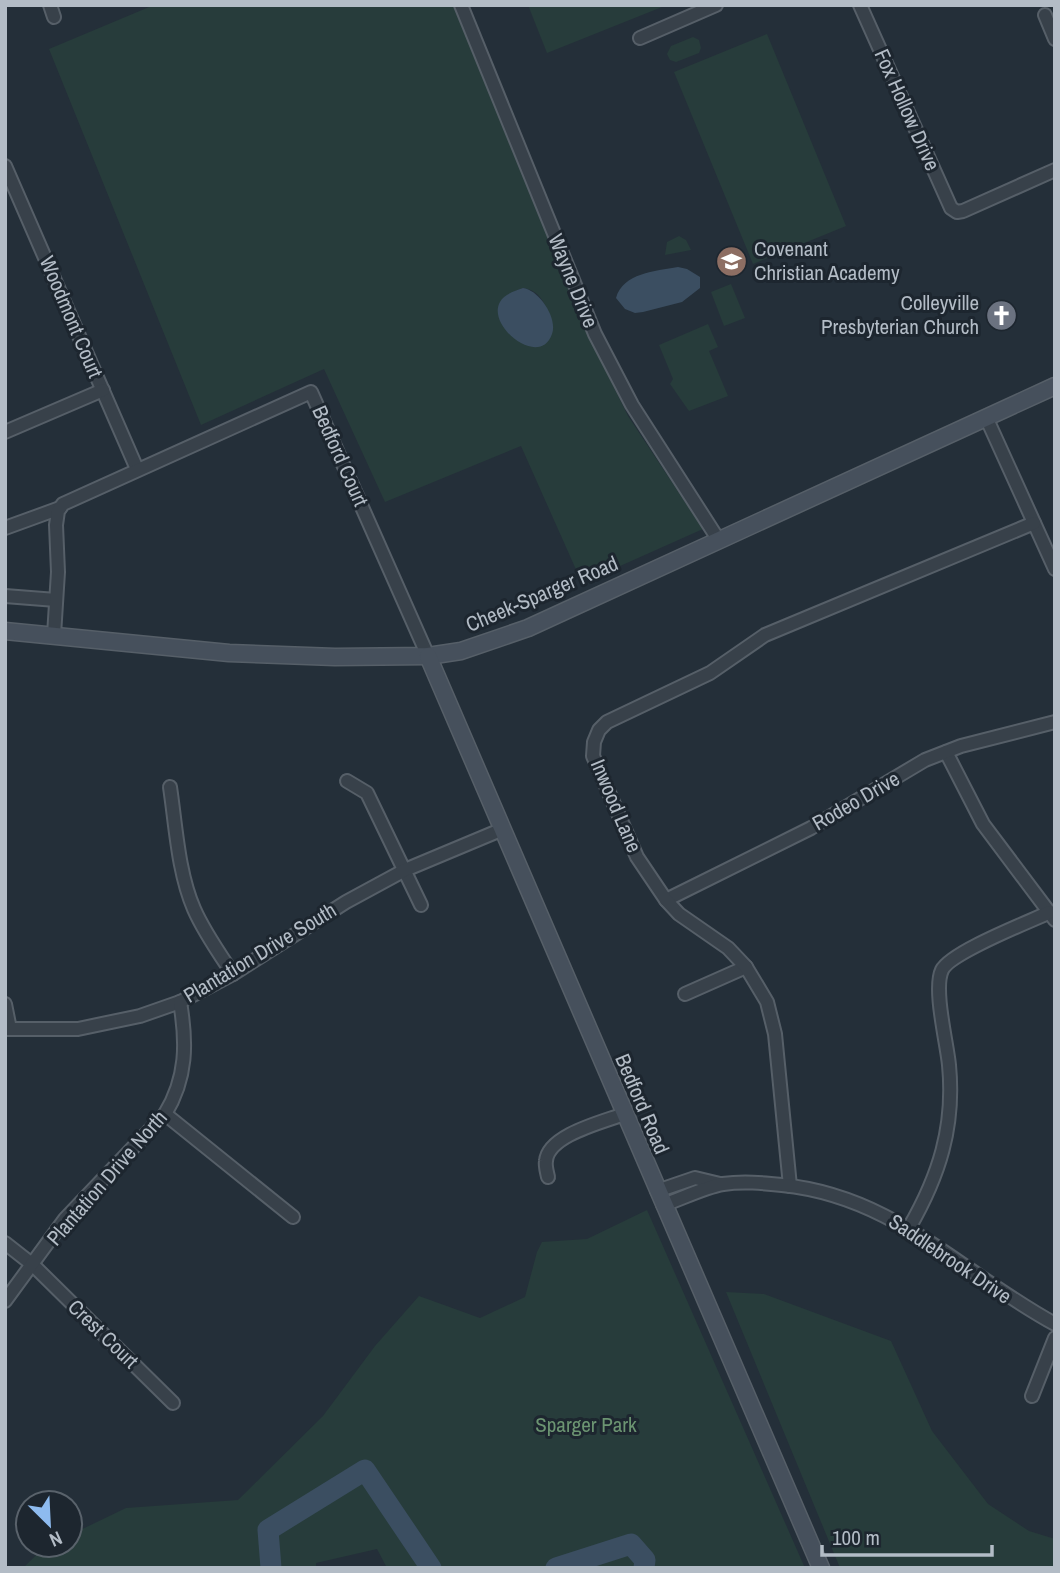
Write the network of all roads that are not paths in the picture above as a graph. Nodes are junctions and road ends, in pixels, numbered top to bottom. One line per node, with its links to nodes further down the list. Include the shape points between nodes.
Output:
1 (461, 5): 17 (street, Wayne Drive, via 595,334 632,405)
2 (716, 5): 5 (street)
3 (860, 5): 8 (street, Fox Hollow Drive, via 951,208 957,212)
4 (1045, 15): 6 (street)
5 (640, 38)
6 (1055, 39)
7 (5, 166): 10 (street, Woodmont Court)
8 (1055, 170)
9 (1055, 386): 11 (main road, Cheek-Sparger Road)
10 (103, 390): 12 (street); 13 (street, Woodmont Court)
11 (986, 417): 15 (street); 17 (main road, Cheek-Sparger Road)
12 (5, 432)
13 (137, 469): 14 (street); 23 (street, Bedford Court, via 311,392)
14 (60, 508): 16 (street); 20 (street)
15 (1034, 523): 18 (street); 30 (street, Inwood Lane, via 765,635 710,673 630,710 599,730 593,756 600,777 637,857)
16 (5, 528)
17 (718, 539): 23 (main road, Cheek-Sparger Road, via 528,628 461,651)
18 (1055, 569)
19 (5, 596): 20 (street)
20 (56, 600): 22 (street)
21 (5, 631): 22 (main road, Cheek-Sparger Road)
22 (54, 635): 23 (main road, Cheek-Sparger Road, via 229,653)
23 (428, 656): 28 (main road, Bedford Road)
24 (1055, 722): 25 (street, Rodeo Drive)
25 (946, 752): 30 (street, Rodeo Drive, via 811,828); 32 (street, via 984,824)
26 (347, 781): 29 (street, via 366,793)
27 (170, 787): 34 (street, via 193,906)
28 (503, 829): 29 (street, Plantation Drive South); 40 (main road, Bedford Road)
29 (405, 870): 31 (street); 34 (street, Plantation Drive South)
30 (666, 900): 33 (street, Inwood Lane)
31 (421, 905)
32 (1052, 916): 45 (street, via 967,951 943,969 940,1001 951,1096 947,1129 929,1193)
33 (746, 967): 35 (street); 42 (street, Inwood Lane, via 772,1017)
34 (233, 974): 36 (street, Plantation Drive South)
35 (685, 993)
36 (180, 1002): 38 (street, Plantation Drive South, via 78,1029); 39 (street, Plantation Drive North, via 185,1059)
37 (5, 1004): 38 (street)
38 (8, 1029)
39 (165, 1114): 44 (street); 47 (street, Plantation Drive North, via 65,1219)
40 (624, 1114): 41 (street, via 553,1145 545,1159); 43 (main road, Bedford Road)
41 (548, 1177)
42 (790, 1186): 43 (street, Saddlebrook Drive, via 720,1184); 45 (street, Saddlebrook Drive, via 834,1193)
43 (660, 1198): 53 (main road, Bedford Road)
44 (293, 1217)
45 (909, 1228): 49 (street, Saddlebrook Drive)
46 (5, 1243): 47 (street, Crest Court)
47 (33, 1265): 48 (street, Plantation Drive North); 52 (street, Crest Court)
48 (5, 1301)
49 (1055, 1324)
50 (1055, 1338): 51 (street)
51 (1032, 1395)
52 (173, 1403)
53 (821, 1568)

